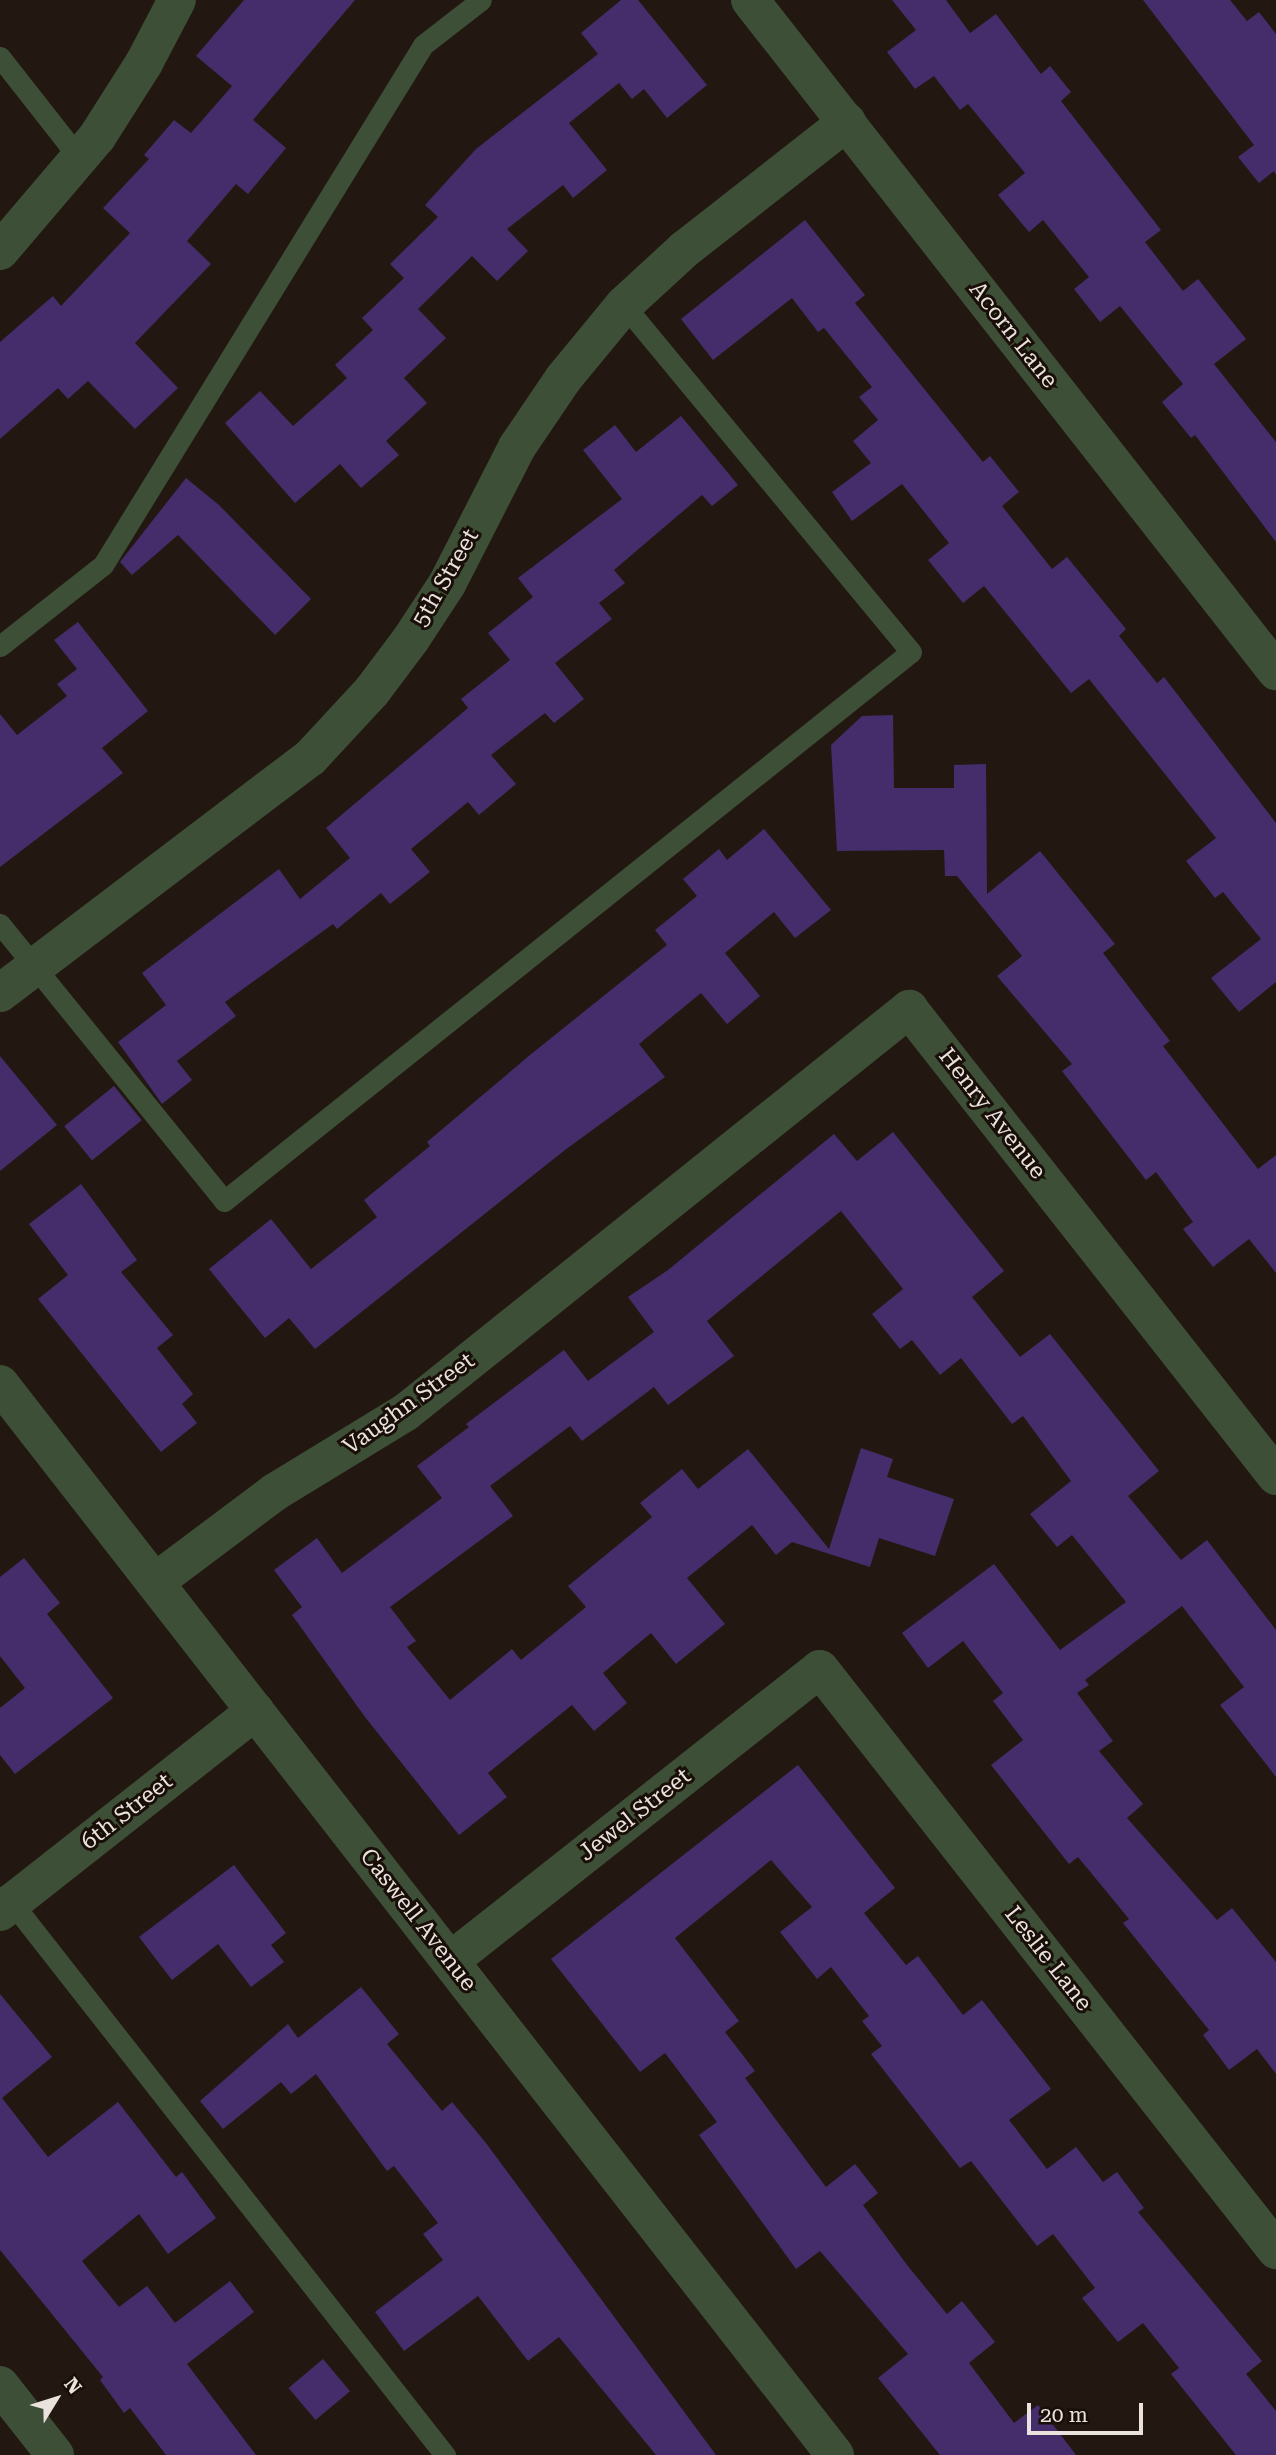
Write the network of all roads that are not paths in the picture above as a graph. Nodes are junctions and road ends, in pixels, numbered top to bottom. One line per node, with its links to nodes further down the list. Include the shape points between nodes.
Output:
1 (177, 0): 6 (street, via 144,63)
2 (481, 0): 9 (lane, via 423,45 103,565)
3 (750, 0): 5 (street, Acorn Lane)
4 (0, 57): 6 (lane)
5 (846, 122): 8 (street, 5th Street, via 685,249); 10 (street, Acorn Lane)
6 (80, 159): 7 (street)
7 (0, 251)
8 (624, 305): 12 (street, 5th Street, via 563,379 517,447 447,584 372,691 310,758); 12 (lane, via 911,652 225,1201)
9 (0, 646)
10 (1276, 671)
11 (0, 925): 12 (lane)
12 (34, 967): 13 (street, 5th Street)
13 (0, 993)
14 (655, 1212): 16 (street, Henry Avenue, via 909,1009); 17 (street, Vaughn Street, via 406,1412 275,1492)
15 (0, 1384): 17 (street, Caswell Avenue)
16 (1276, 1476)
17 (155, 1582): 19 (street, Caswell Avenue)
18 (820, 1669): 21 (street, Jewel Street); 22 (street, Leslie Lane)
19 (255, 1711): 20 (street, 6th Street); 21 (street, Caswell Avenue)
20 (4, 1901): 25 (lane)
21 (450, 1961): 26 (street, Caswell Avenue)
22 (1276, 2250)
23 (0, 2385): 24 (street)
24 (55, 2455)
25 (445, 2455)
26 (835, 2455)

